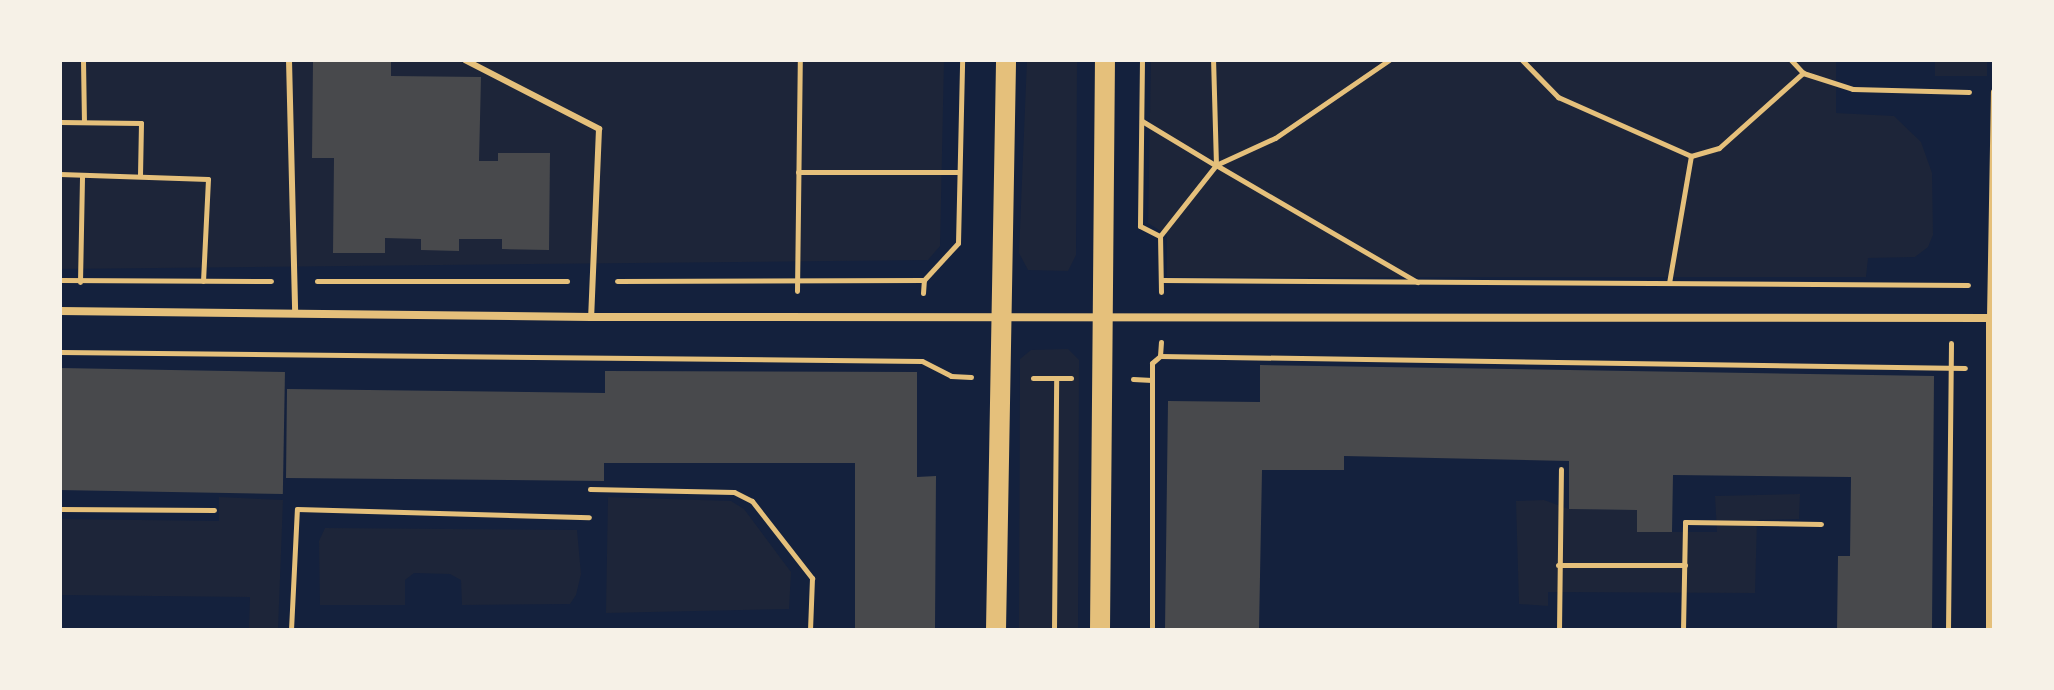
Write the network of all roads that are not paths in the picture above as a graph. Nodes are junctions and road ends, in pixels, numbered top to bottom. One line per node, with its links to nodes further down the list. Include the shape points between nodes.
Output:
1 (289, 60): 7 (lane)
2 (465, 60): 10 (lane, via 599,129)
3 (1006, 60): 9 (main road)
4 (1105, 60): 8 (main road)
5 (1993, 92): 11 (lane)
6 (60, 311): 7 (street)
7 (295, 313): 10 (street)
8 (1104, 315): 9 (street); 11 (street); 13 (main road)
9 (998, 316): 10 (street); 12 (main road)
10 (591, 317)
11 (1992, 318): 14 (street)
12 (996, 630)
13 (1100, 630)
14 (1990, 630)

